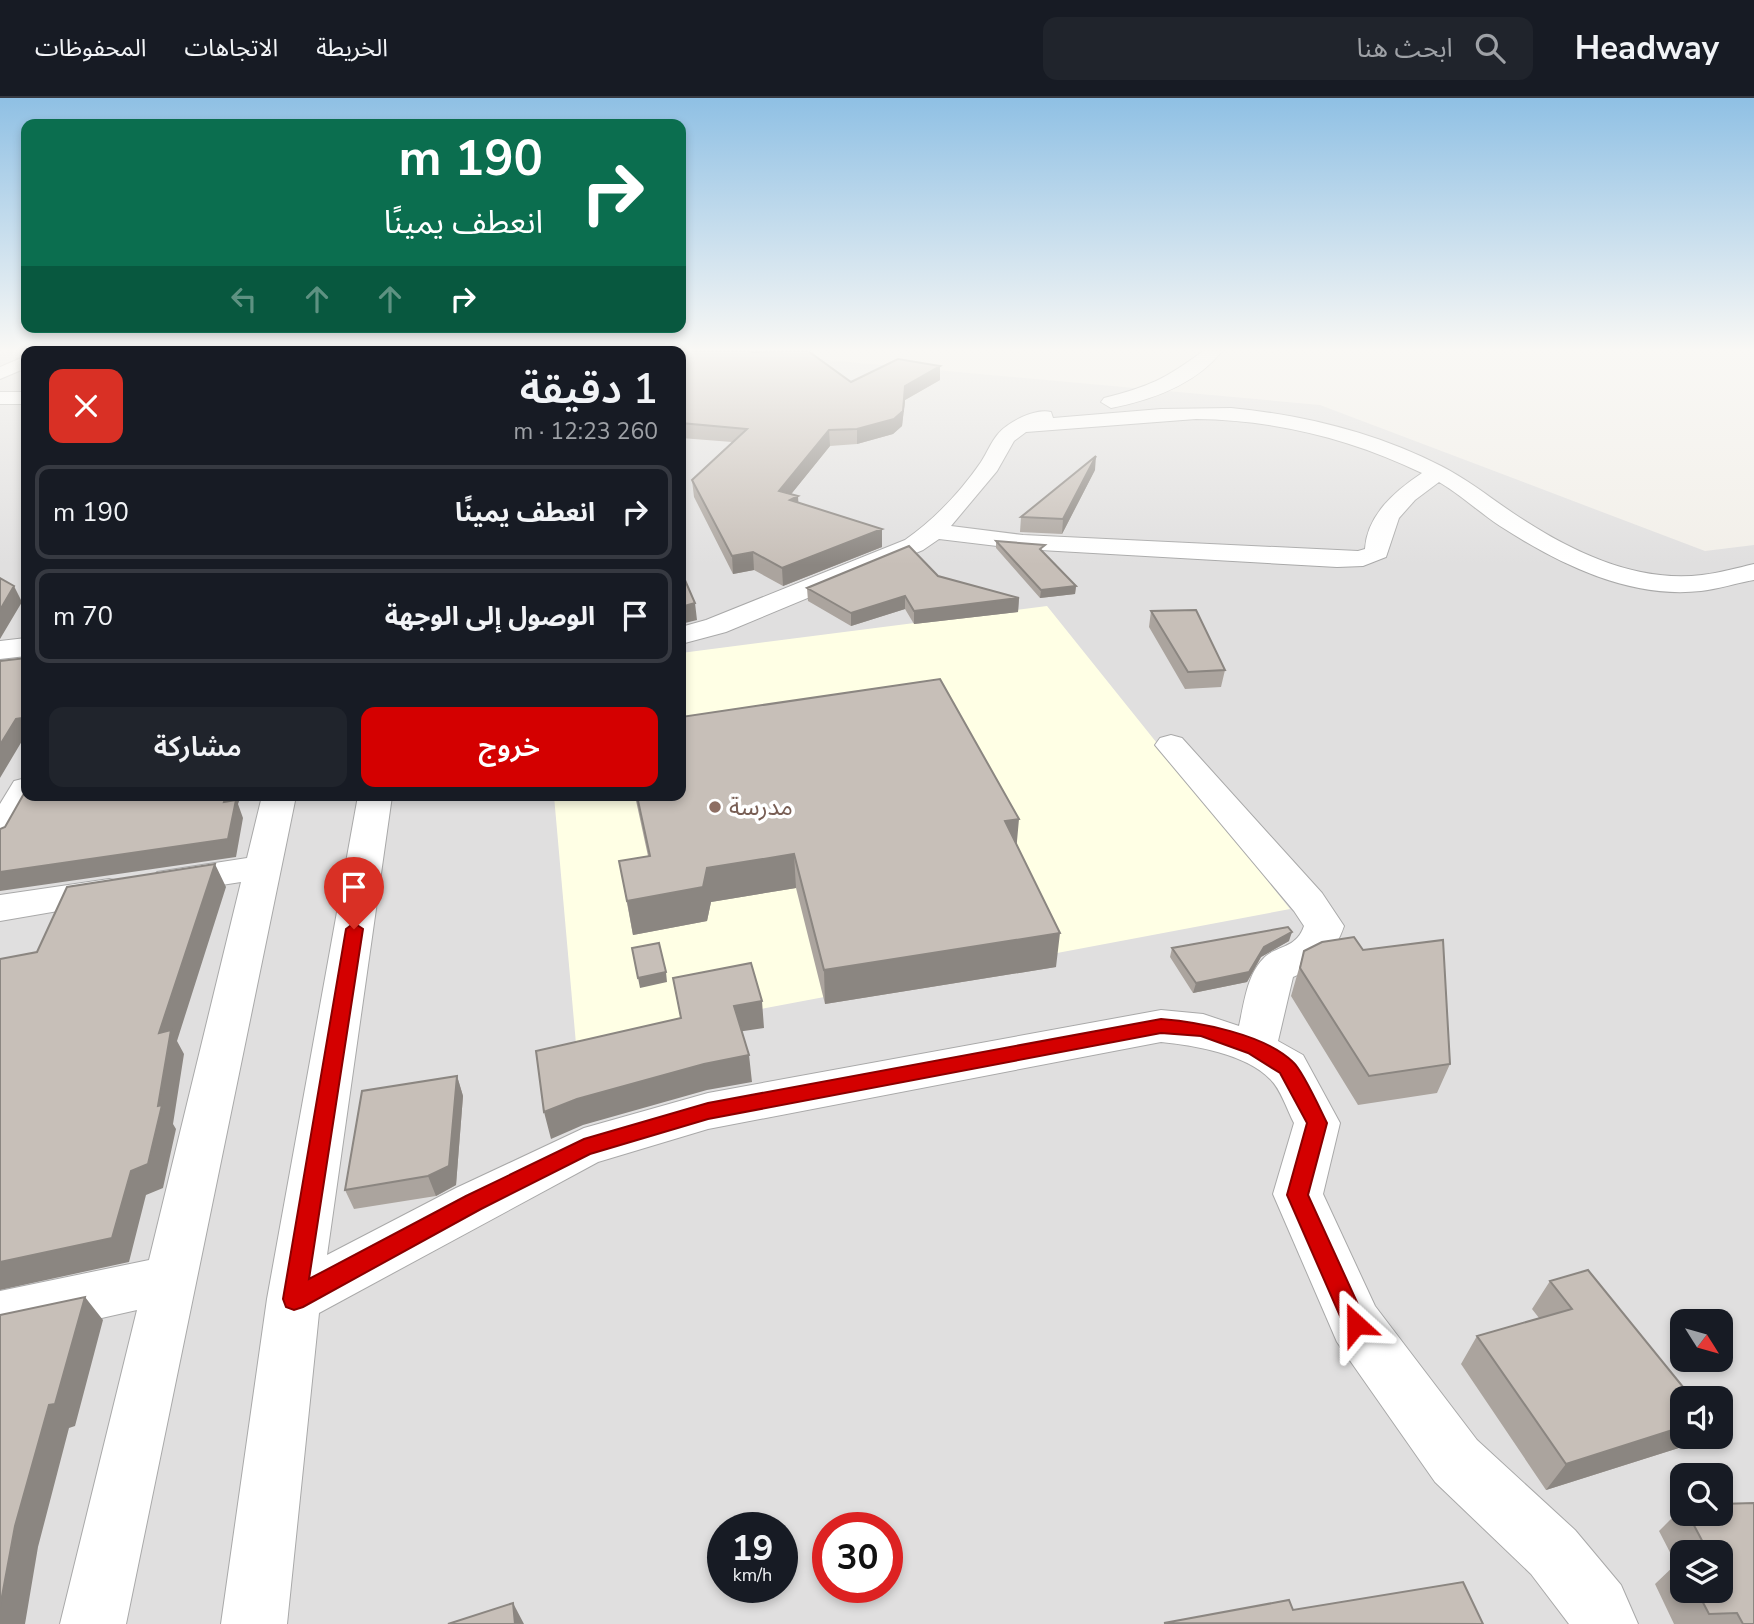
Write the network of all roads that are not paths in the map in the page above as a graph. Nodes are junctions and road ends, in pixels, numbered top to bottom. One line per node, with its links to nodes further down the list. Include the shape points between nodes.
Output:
1 (1031, 422): 4 (street)
2 (1072, 422): 4 (street)
3 (1291, 422): 5 (street, via 1357,441)
4 (1021, 426): 6 (street, via 1006,437 989,466)
5 (1438, 473): 6 (street, via 1394,506 1376,542 1377,552 1370,557 1037,542); 7 (street, via 1504,518 1573,558 1604,570 1667,583 1703,583)
6 (934, 531): 8 (street, via 895,554)
7 (1754, 572)
8 (686, 635)
9 (21, 648): 10 (street)
10 (0, 650)
11 (1171, 745): 18 (street, via 1324,926 1319,941 1300,958 1278,967)
12 (21, 797): 15 (street)
13 (278, 801): 16 (street)
14 (374, 801): 20 (street)
15 (0, 836)
16 (263, 867): 17 (street); 19 (street)
17 (0, 908)
18 (1255, 1048): 20 (street, via 1203,1030 1161,1026 708,1111 584,1147); 24 (street, via 1287,1067 1317,1123 1298,1195 1356,1324 1456,1461 1553,1552 1598,1608)
19 (170, 1279): 21 (street); 22 (street)
20 (294, 1299): 23 (street)
21 (0, 1316)
22 (93, 1624)
23 (254, 1624)
24 (1605, 1624)

